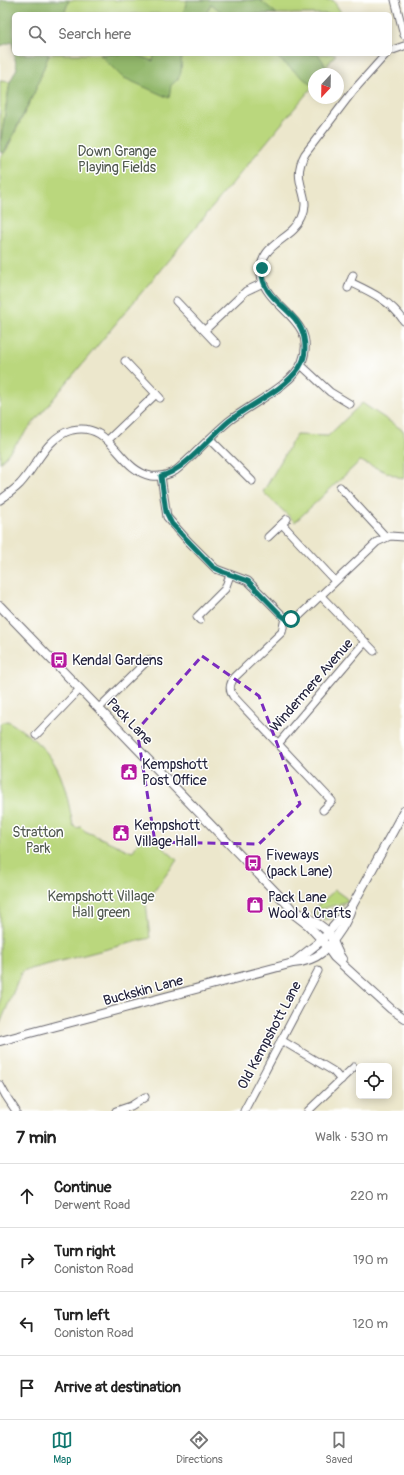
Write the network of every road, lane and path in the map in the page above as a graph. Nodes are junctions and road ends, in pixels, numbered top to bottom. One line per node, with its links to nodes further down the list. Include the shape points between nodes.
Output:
1 (395, 0): 2 (street)
2 (404, 35)
3 (404, 46): 4 (street)
4 (392, 50)
5 (384, 56): 7 (street, via 353,90 302,159 298,175 305,203 303,216 297,227 267,252 262,268)
6 (353, 275): 9 (street, via 349,285 389,303)
7 (263, 283): 10 (street, via 246,291); 13 (street, via 302,332 305,348)
8 (176, 301): 10 (street, via 184,304)
9 (404, 321)
10 (205, 330): 11 (street)
11 (216, 343)
12 (126, 361): 16 (street, via 158,396)
13 (300, 365): 14 (street, via 330,392); 15 (street, via 285,382 229,422)
14 (348, 400)
15 (210, 439): 17 (street, via 176,470); 18 (street)
16 (108, 440): 17 (street, via 136,470 152,476); 20 (street, via 98,433 87,430 74,430 61,435 44,451 20,484)
17 (161, 476): 24 (street, via 169,520 213,567)
18 (252, 482)
19 (340, 487): 22 (street)
20 (0, 500)
21 (268, 537): 25 (street, via 284,522)
22 (386, 537): 23 (street); 25 (street)
23 (404, 537)
24 (230, 575): 28 (street, via 248,581); 29 (street, via 225,589 197,616)
25 (335, 581): 26 (street)
26 (320, 595): 28 (street, via 298,617); 30 (street, Windermere Avenue)
27 (0, 606): 33 (street, Pack Lane)
28 (285, 618): 36 (street, Windermere Avenue, via 282,632 235,677 230,687 232,696)
29 (200, 620)
30 (364, 643): 31 (street, Windermere Avenue); 36 (street, Windermere Avenue)
31 (374, 651)
32 (148, 660): 34 (street)
33 (80, 689): 34 (street, Pack Lane); 35 (street)
34 (99, 708): 39 (street, Pack Lane)
35 (36, 735)
36 (278, 744): 37 (street, Windermere Avenue, via 332,801)
37 (323, 810)
38 (404, 811): 40 (street)
39 (290, 907): 41 (street, Pack Lane, via 320,925); 42 (street, Pack Lane)
40 (351, 908): 41 (street, Buckskin Lane); 43 (street, Buckskin Lane, via 348,918)
41 (328, 933): 42 (street, Buckskin Lane); 43 (street, Pack Lane)
42 (322, 940): 43 (street, Pack Lane); 44 (street, Buckskin Lane)
43 (331, 944): 44 (street, Buckskin Lane, via 315,958); 46 (street, Pack Lane, via 350,970)
44 (293, 963): 48 (street, Buckskin Lane)
45 (318, 970): 47 (street, Old Kempshott Lane)
46 (404, 1018)
47 (281, 1040): 50 (street, via 333,1071); 56 (street, Old Kempshott Lane)
48 (0, 1041)
49 (354, 1067): 50 (street)
50 (341, 1080): 57 (street)
51 (0, 1085): 53 (street)
52 (145, 1096): 55 (street, via 131,1106)
53 (3, 1097): 54 (street)
54 (16, 1111)
55 (116, 1111)
56 (244, 1111)
57 (308, 1111)

